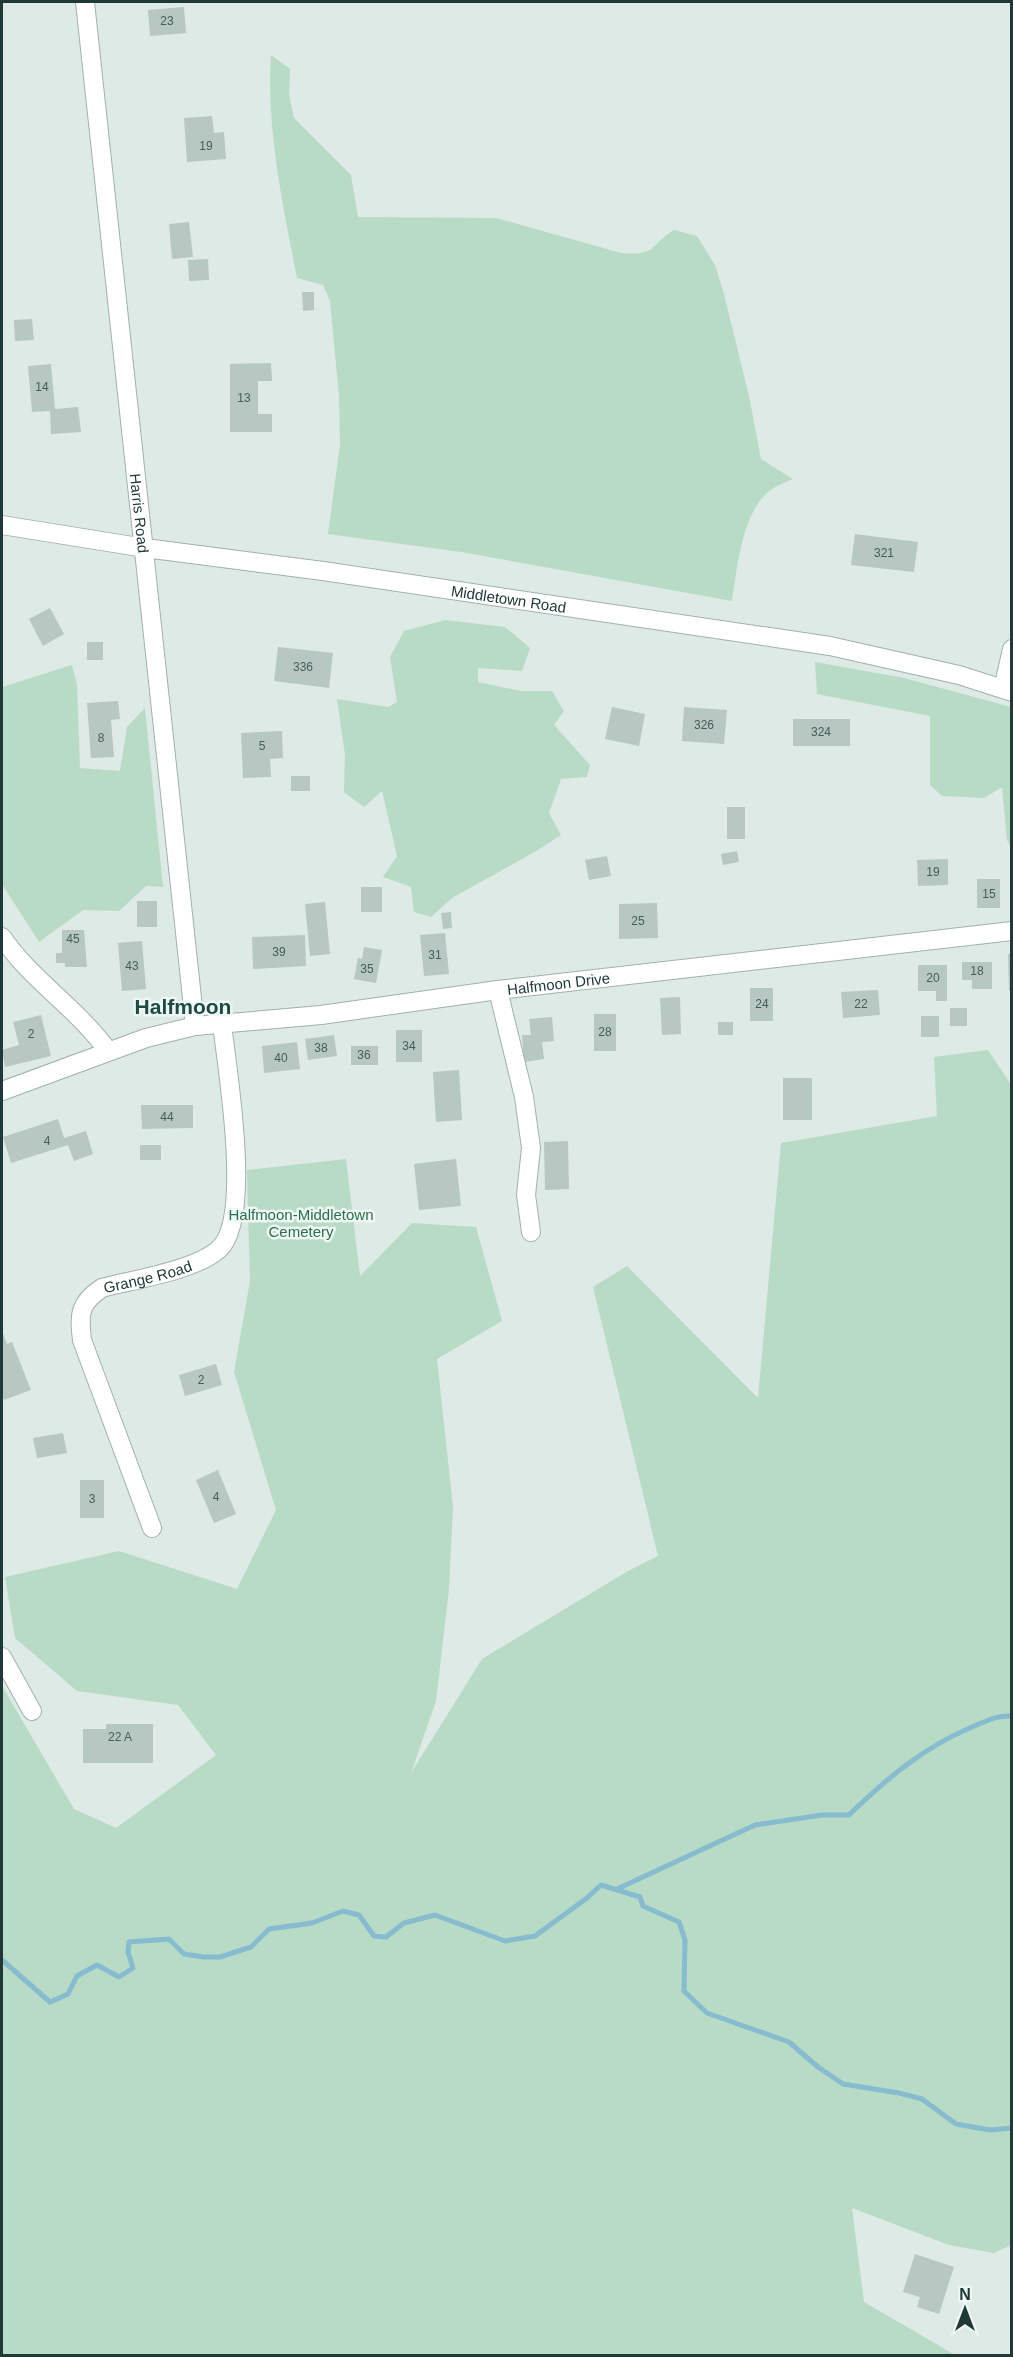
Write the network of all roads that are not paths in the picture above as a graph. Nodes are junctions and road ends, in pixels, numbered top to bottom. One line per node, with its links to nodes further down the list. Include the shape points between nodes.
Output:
1 (85, 2): 3 (street, Harris Road)
2 (2, 525): 3 (street, Middletown Road)
3 (145, 548): 5 (street, Middletown Road, via 830,646); 10 (street, Harris Road)
4 (1011, 649): 5 (street)
5 (1007, 690)
6 (1011, 931): 8 (street, Halfmoon Drive)
7 (2, 937): 11 (street)
8 (498, 990): 9 (street, Halfmoon Drive, via 321,1015); 13 (street, via 524,1097 531,1148 526,1195)
9 (222, 1024): 10 (street, Halfmoon Drive); 14 (street, Grange Road, via 236,1159 236,1197 229,1237 207,1258 102,1288 83,1305 80,1322 82,1340)
10 (195, 1026): 11 (street, Halfmoon Drive)
11 (108, 1051): 12 (street, Halfmoon Drive)
12 (2, 1091)
13 (531, 1232)
14 (152, 1528)
15 (2, 1657): 16 (street)
16 (32, 1711)

